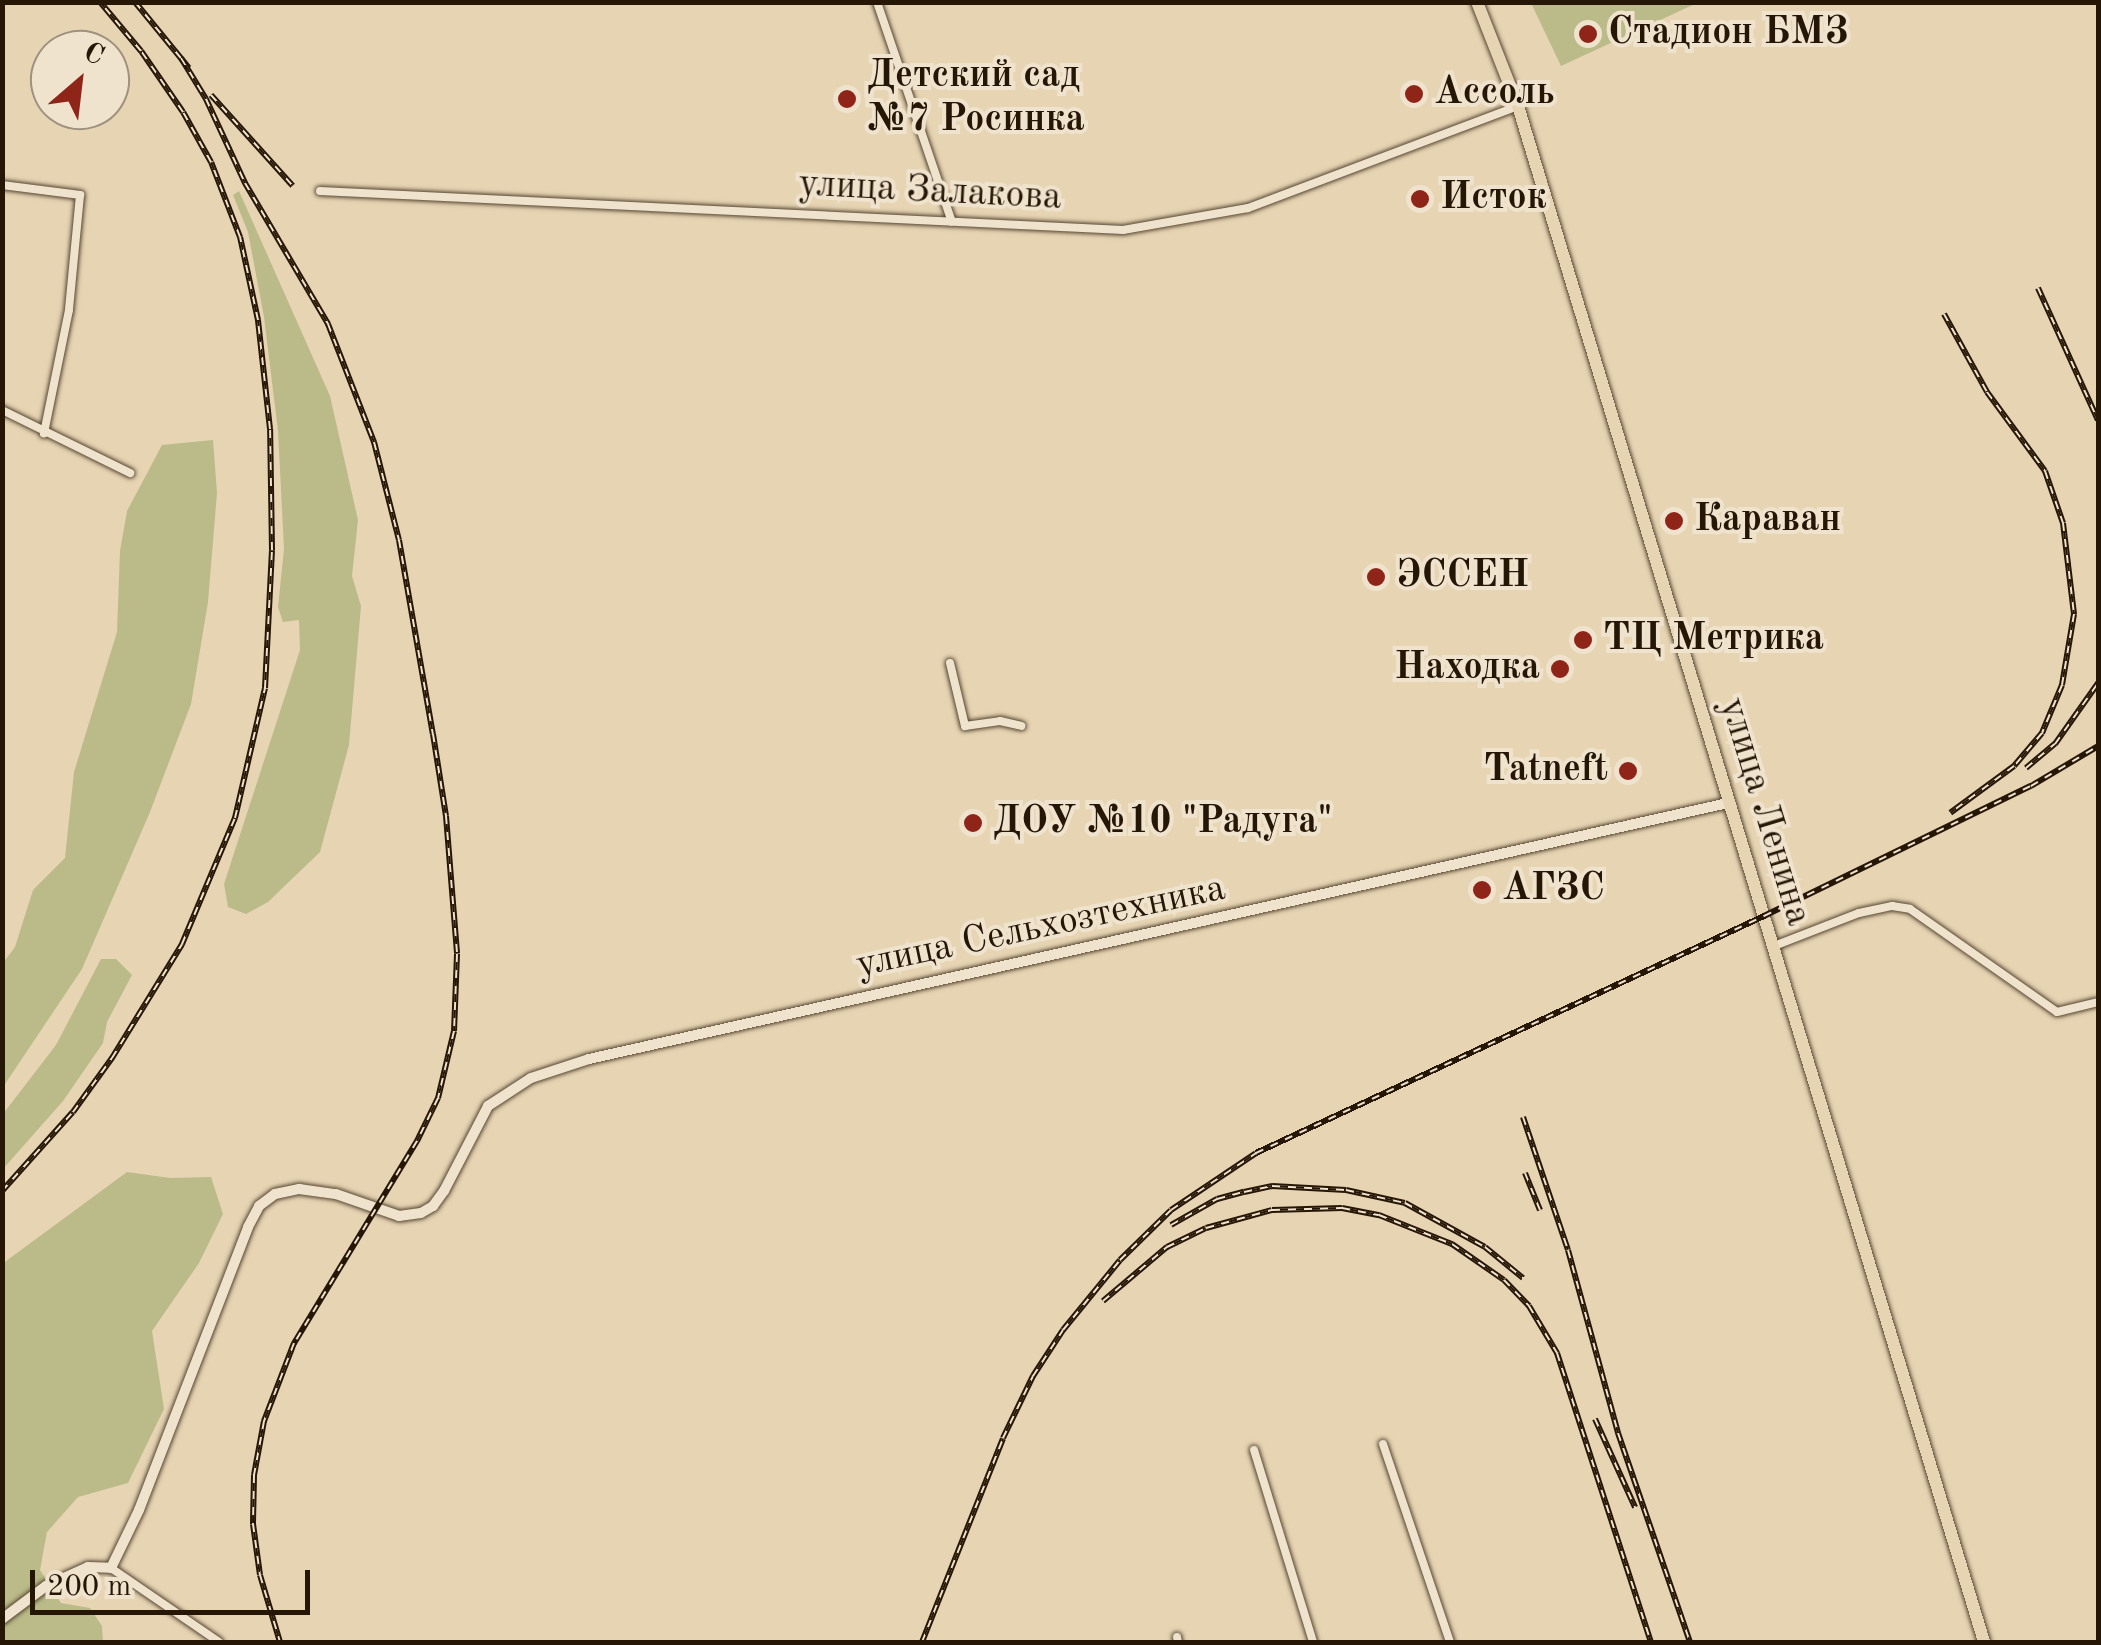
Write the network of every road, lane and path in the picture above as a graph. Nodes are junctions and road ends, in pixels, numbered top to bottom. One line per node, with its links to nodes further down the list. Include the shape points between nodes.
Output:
1 (877, 2): 6 (street)
2 (1477, 2): 3 (main road, улица Ленина)
3 (1518, 106): 6 (street, улица Залакова, via 1248,208 1123,230); 12 (main road, улица Ленина)
4 (2, 185): 8 (street, via 80,195 69,310)
5 (320, 190): 6 (street, улица Залакова)
6 (952, 222)
7 (2, 410): 8 (street)
8 (44, 434): 9 (street)
9 (130, 473)
10 (950, 663): 11 (street, via 965,726)
11 (1021, 726)
12 (1728, 803): 13 (main road, улица Ленина); 17 (street, улица Сельхозтехника, via 589,1059 531,1078 488,1106 433,1206 400,1216 336,1194 275,1194 259,1206)
13 (1774, 946): 14 (street, via 1859,913 1910,909 2057,1012); 22 (main road, улица Ленина)
14 (2098, 1002)
15 (1383, 1444): 21 (street)
16 (1254, 1450): 20 (street)
17 (111, 1568): 18 (street, via 88,1567 46,1586); 19 (street)
18 (2, 1619)
19 (219, 1642)
20 (1313, 1642)
21 (1450, 1642)
22 (1984, 1642)

